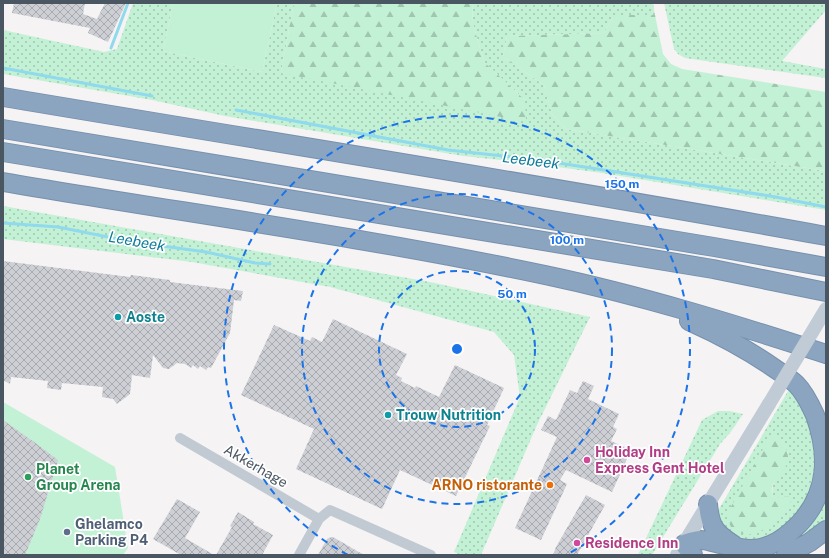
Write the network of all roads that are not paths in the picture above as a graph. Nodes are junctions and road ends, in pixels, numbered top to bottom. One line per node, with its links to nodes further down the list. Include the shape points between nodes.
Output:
1 (3, 97): 5 (highway)
2 (3, 129): 8 (highway)
3 (3, 152): 9 (highway, via 713,269)
4 (3, 182): 10 (highway, via 457,258)
5 (627, 200): 6 (highway); 7 (highway)
6 (826, 226)
7 (826, 236)
8 (826, 267)
9 (826, 292)
10 (636, 296): 12 (highway); 17 (highway, via 732,342 782,373 804,394 820,426 825,475 813,506 793,530 770,545)
11 (826, 309): 14 (street, bridge)
12 (826, 354)
13 (180, 438): 15 (street, Akkerhage)
14 (708, 504): 17 (highway, via 716,532); 18 (street)
15 (319, 518): 19 (street); 20 (street, via 330,510)
16 (826, 530): 21 (highway)
17 (740, 548): 18 (highway, via 695,540)
18 (685, 551)
19 (299, 555)
20 (431, 555)
21 (786, 555)

